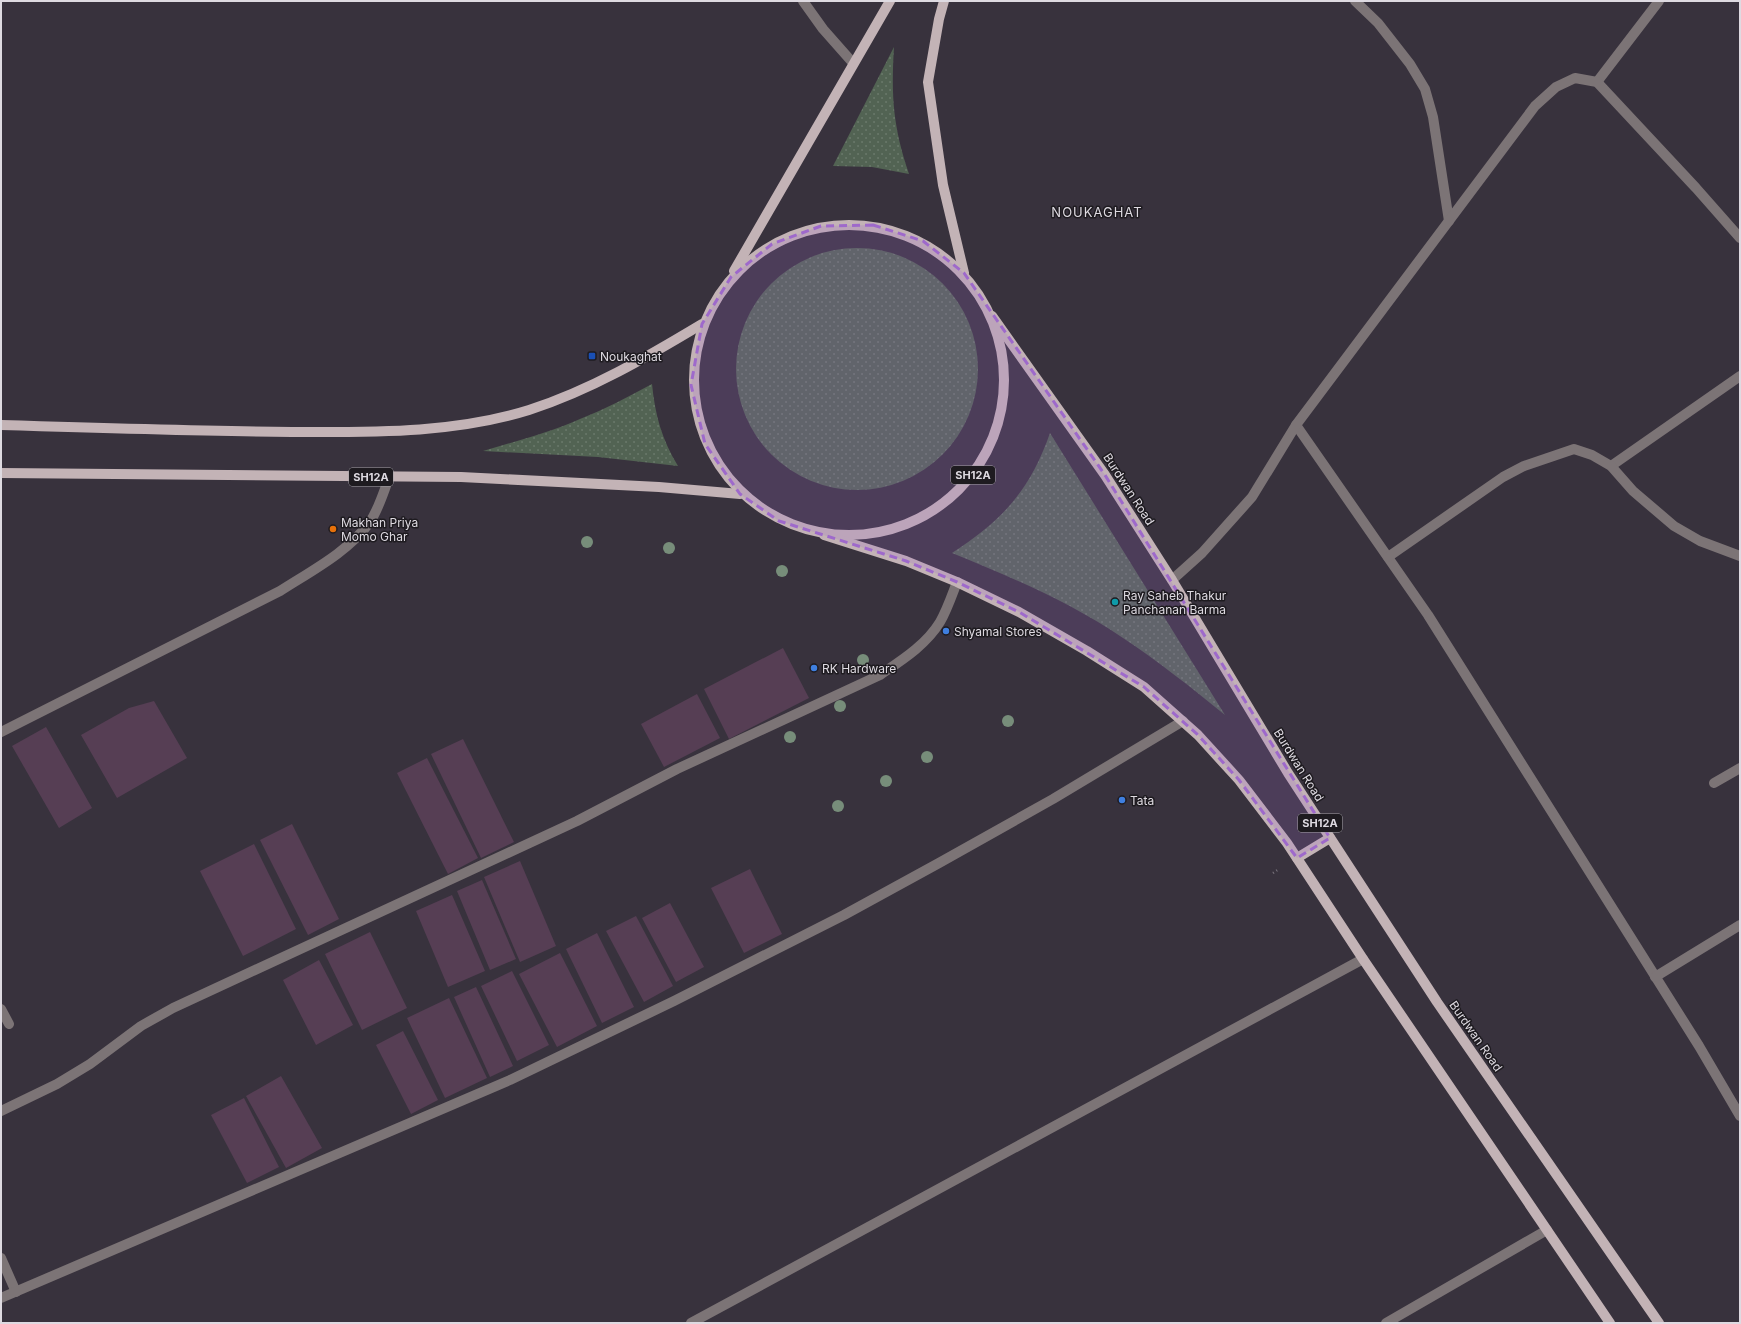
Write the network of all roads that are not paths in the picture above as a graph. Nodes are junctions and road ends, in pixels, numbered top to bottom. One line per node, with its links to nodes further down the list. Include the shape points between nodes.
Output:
1 (803, 1): 6 (street)
2 (890, 1): 6 (main road)
3 (944, 1): 10 (main road, via 928,82 943,185)
4 (1354, 1): 8 (street, via 1378,23 1410,64 1425,89 1433,117)
5 (1659, 1): 7 (street)
6 (853, 64): 11 (main road)
7 (1597, 82): 8 (street, via 1575,78 1556,86 1535,106); 9 (street)
8 (1449, 221): 16 (street)
9 (1740, 238)
10 (964, 273): 11 (main road, SH12A, via 923,241 873,225 821,226 772,244); 12 (main road, SH12A)
11 (731, 277): 13 (main road, SH12A)
12 (992, 316): 21 (main road, SH12A, via 1006,370 999,426 974,475 932,512 880,534); 24 (main road, Burdwan Road / SH12A, via 1105,475)
13 (702, 324): 15 (main road, SH12A, via 590,386 529,410 462,425 391,432 225,432); 20 (main road, SH12A, via 691,385 705,444)
14 (1740, 376): 17 (street)
15 (1, 425)
16 (1296, 425): 23 (street); 24 (street, via 1252,497 1202,553)
17 (1611, 466): 22 (street, via 1634,491 1674,526 1700,541); 23 (street, via 1592,455 1574,449 1524,466 1503,477)
18 (1, 473): 19 (main road, SH12A)
19 (390, 477): 20 (main road, SH12A, via 461,477 651,486); 27 (street, via 370,522 351,542 308,573 280,591)
20 (740, 494): 21 (main road, SH12A, via 779,521)
21 (824, 535): 25 (main road, SH12A, via 906,561)
22 (1740, 556)
23 (1388, 558): 34 (street, via 1428,615)
24 (1172, 580): 30 (main road, Burdwan Road / SH12A)
25 (957, 582): 26 (main road, SH12A, via 1020,612 1087,650 1144,687); 37 (street, via 943,617 932,634 880,675 677,769 577,821 173,1008 141,1026 90,1064 57,1084)
26 (1183, 722): 31 (main road, SH12A, via 1239,780); 41 (street, via 1053,800 939,863 844,915 674,1001 510,1080)
27 (1, 732)
28 (1740, 768): 29 (street)
29 (1714, 783)
30 (1330, 838): 31 (main road); 46 (main road, Burdwan Road / SH12A, via 1442,1008)
31 (1297, 858): 33 (main road, SH12A)
32 (1740, 925): 34 (street)
33 (1363, 959): 39 (main road, SH12A); 43 (street)
34 (1655, 977): 38 (street)
35 (1, 1009): 36 (street)
36 (9, 1024)
37 (1, 1111)
38 (1740, 1116)
39 (1547, 1230): 44 (street); 45 (main road, SH12A)
40 (1, 1258): 41 (street)
41 (16, 1292): 42 (street)
42 (1, 1298)
43 (691, 1323)
44 (1386, 1323)
45 (1610, 1323)
46 (1659, 1323)

